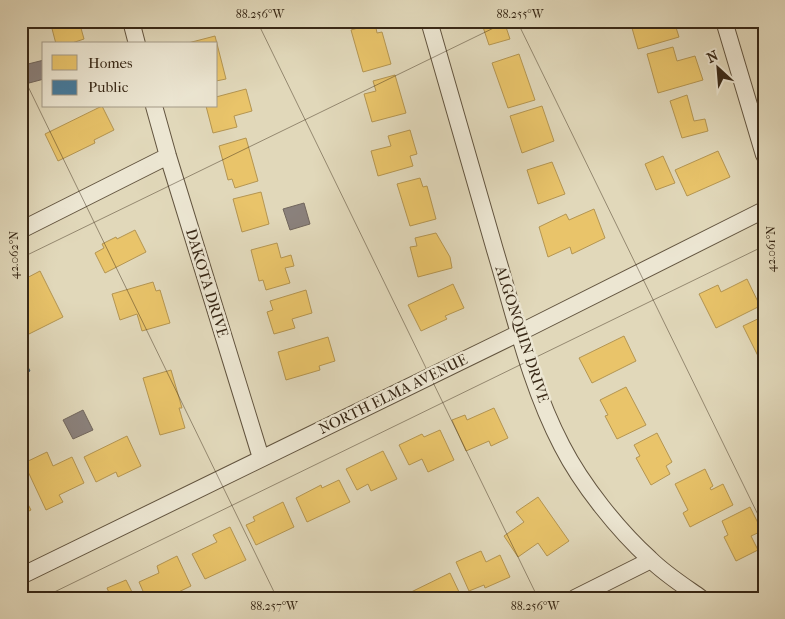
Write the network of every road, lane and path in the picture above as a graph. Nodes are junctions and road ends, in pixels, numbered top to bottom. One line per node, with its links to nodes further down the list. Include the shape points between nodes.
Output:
1 (131, 21): 4 (street)
2 (429, 21): 10 (street, ALGONQUIN DRIVE)
3 (724, 21): 6 (street)
4 (136, 42)
5 (155, 108): 7 (street, DAKOTA DRIVE)
6 (764, 155)
7 (168, 156): 9 (street); 11 (street, DAKOTA DRIVE)
8 (764, 210): 10 (street, NORTH ELMA AVENUE)
9 (21, 230)
10 (519, 333): 11 (street, NORTH ELMA AVENUE); 12 (street, ALGONQUIN DRIVE, via 540,397 570,460 607,512)
11 (261, 458): 13 (street, NORTH ELMA AVENUE)
12 (651, 560): 14 (street); 15 (street, ALGONQUIN DRIVE)
13 (21, 576)
14 (575, 598)
15 (701, 598)

